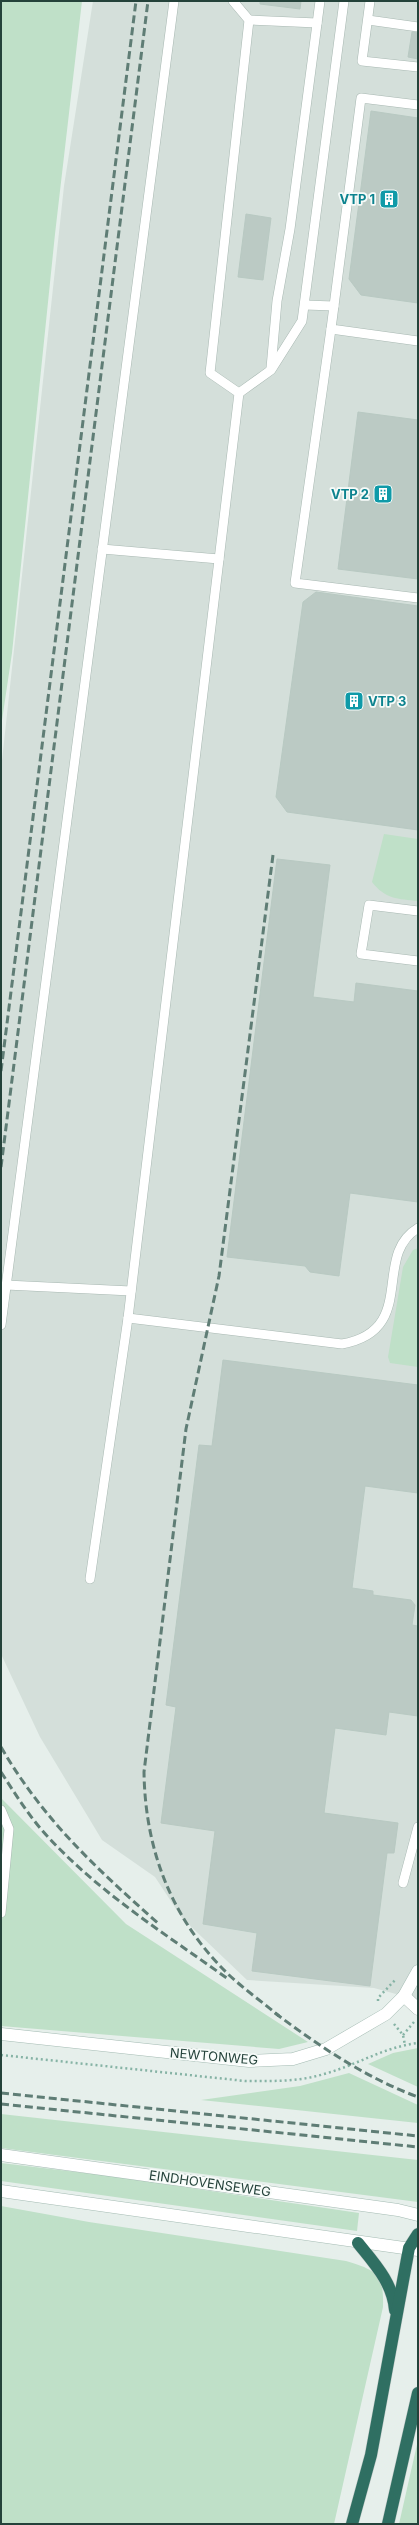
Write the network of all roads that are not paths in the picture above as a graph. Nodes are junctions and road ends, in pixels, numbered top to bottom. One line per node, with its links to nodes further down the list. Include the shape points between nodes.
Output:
1 (174, 1): 18 (lane)
2 (233, 1): 6 (lane)
3 (320, 1): 8 (lane)
4 (344, 1): 12 (lane)
5 (370, 1): 7 (lane)
6 (249, 20): 8 (lane); 17 (lane, via 210,373)
7 (368, 20): 9 (lane); 10 (lane, via 362,60)
8 (317, 23): 16 (lane, via 290,229 277,301)
9 (418, 26)
10 (418, 67)
11 (418, 105): 13 (lane, via 361,98)
12 (305, 305): 13 (lane); 16 (lane, via 302,321)
13 (334, 306): 14 (lane)
14 (331, 329): 15 (lane); 20 (lane, via 295,583)
15 (418, 341)
16 (271, 370): 17 (lane)
17 (239, 394): 19 (lane)
18 (102, 549): 19 (lane); 24 (lane)
19 (219, 560): 25 (lane)
20 (418, 598)
21 (418, 911): 22 (lane, via 369,906 361,954)
22 (418, 961)
23 (418, 1228): 26 (lane, via 406,1235 399,1248 383,1322 357,1342 342,1344)
24 (6, 1285): 25 (lane); 27 (lane)
25 (131, 1291): 26 (lane)
26 (128, 1318): 28 (lane)
27 (1, 1325)
28 (90, 1578)
29 (1, 1810): 32 (lane, via 9,1829)
30 (418, 1827): 31 (lane)
31 (403, 1883)
32 (1, 1913)
33 (418, 1970): 34 (main road, NEWTONWEG)
34 (404, 1996): 35 (main road); 36 (main road, NEWTONWEG, via 386,2014 353,2034 326,2049 293,2059 250,2062)
35 (418, 2009)
36 (1, 2034)
37 (1, 2155): 39 (main road, EINDHOVENSEWEG, via 398,2210)
38 (1, 2191): 41 (main road)
39 (418, 2215)
40 (418, 2234): 42 (highway)
41 (358, 2243): 42 (main road); 43 (highway, via 389,2285 395,2303)
42 (414, 2249): 43 (highway)
43 (396, 2323): 45 (highway, via 371,2455)
44 (418, 2393): 46 (highway)
45 (352, 2524)
46 (388, 2524)

